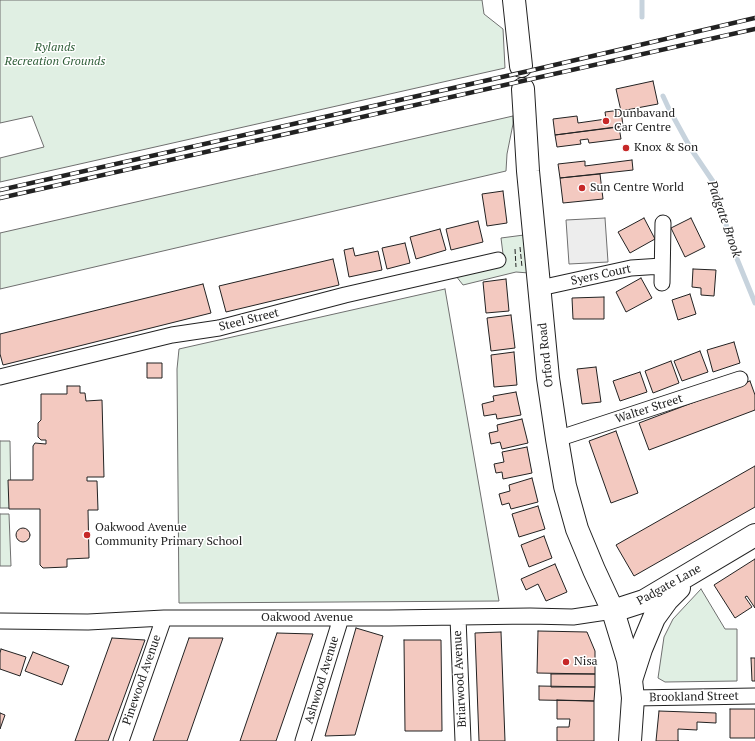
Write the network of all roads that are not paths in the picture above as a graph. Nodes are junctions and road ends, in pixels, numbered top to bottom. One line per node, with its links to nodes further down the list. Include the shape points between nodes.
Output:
1 (514, 0): 2 (main road)
2 (521, 66)
3 (523, 89): 8 (main road, Orford Road)
4 (663, 223): 6 (street)
5 (498, 260): 9 (street, Steel Street, via 345,295 219,328 172,335)
6 (662, 266): 7 (street); 8 (street, Syers Court, via 631,268)
7 (662, 283)
8 (540, 288): 11 (main road, Orford Road, via 548,378)
9 (0, 377)
10 (740, 379): 11 (street, Walter Street)
11 (557, 439): 14 (main road, Orford Road, via 577,529)
12 (755, 534): 13 (main road, Padgate Lane)
13 (699, 569): 14 (main road, Padgate Lane, via 644,601); 19 (main road, via 667,600 654,618 641,649)
14 (613, 611): 17 (street, Oakwood Avenue, via 573,618); 19 (main road, via 623,641)
15 (164, 618): 16 (street, Oakwood Avenue); 18 (street, Oakwood Avenue, via 88,622); 21 (street, Pinewood Avenue)
16 (341, 618): 17 (street, Oakwood Avenue); 22 (street, Ashwood Avenue)
17 (458, 618): 23 (street, Briarwood Avenue)
18 (0, 621)
19 (632, 689): 20 (street, Brookland Street); 24 (main road)
20 (755, 696)
21 (120, 741)
22 (303, 741)
23 (463, 741)
24 (630, 741)

